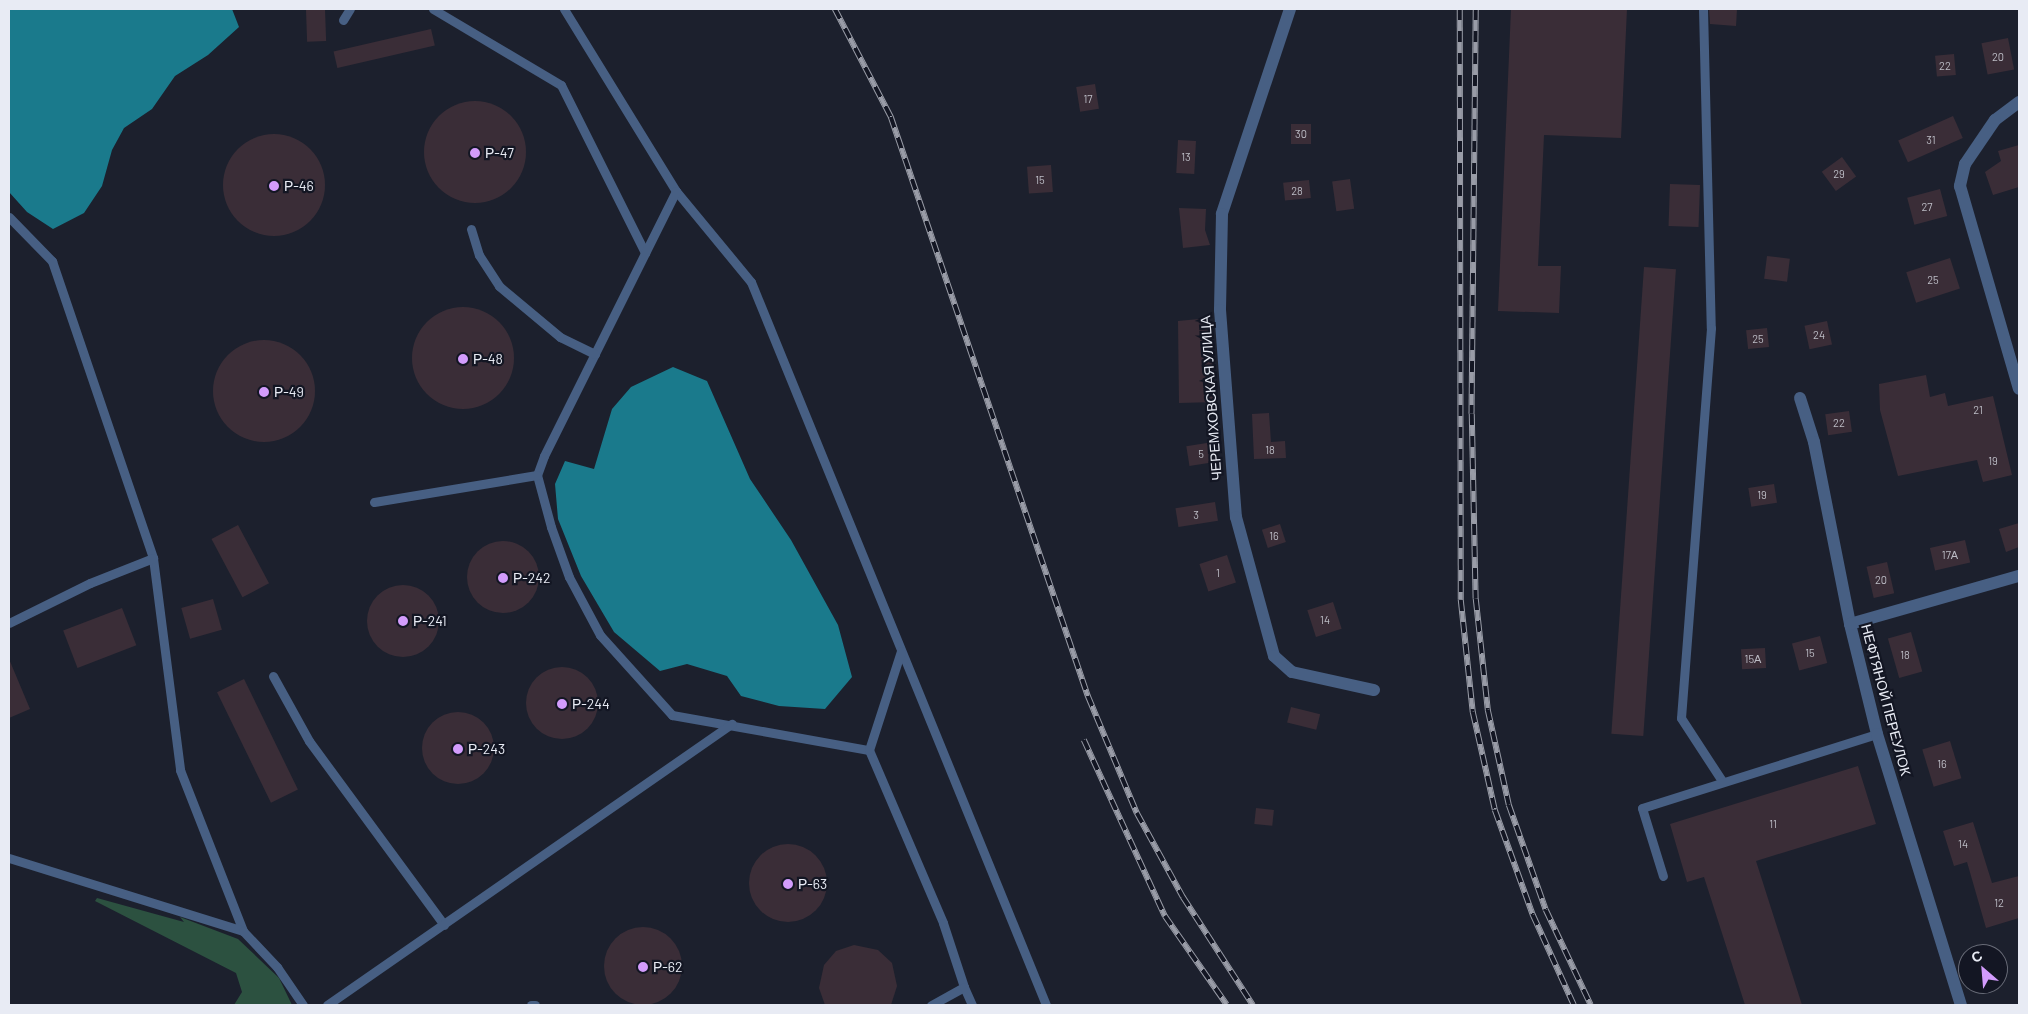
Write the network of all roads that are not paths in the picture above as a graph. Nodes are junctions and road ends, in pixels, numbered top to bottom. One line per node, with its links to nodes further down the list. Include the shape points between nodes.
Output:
1 (350, 9): 6 (lane)
2 (433, 9): 11 (lane, via 561,85)
3 (564, 9): 8 (lane)
4 (1290, 9): 23 (street, ЧЕРЕМХОВСКАЯ УЛИЦА, via 1222,214 1220,310 1236,517 1274,656 1292,672)
5 (1703, 9): 27 (lane, via 1711,328 1681,718)
6 (343, 20)
7 (2019, 102): 13 (street, via 1995,120 1965,164 1960,186)
8 (676, 192): 11 (lane); 21 (lane, via 751,282)
9 (9, 217): 17 (lane, via 52,261)
10 (471, 229): 12 (lane, via 479,255 499,286 560,337)
11 (645, 253): 12 (lane)
12 (595, 354): 15 (lane)
13 (2019, 389)
14 (1800, 398): 20 (street, НЕФТЯНОЙ ПЕРЕУЛОК, via 1814,442)
15 (537, 475): 16 (lane); 24 (lane, via 569,577 600,635 672,715)
16 (374, 502)
17 (153, 558): 19 (lane, via 90,583); 31 (lane, via 180,770)
18 (2019, 576): 20 (street)
19 (9, 624)
20 (1850, 624): 25 (street, НЕФТЯНОЙ ПЕРЕУЛОК)
21 (901, 651): 26 (lane); 39 (lane)
22 (273, 676): 30 (lane, via 309,740)
23 (1374, 690)
24 (732, 724): 26 (lane); 30 (lane)
25 (1877, 734): 27 (lane); 40 (street, НЕФТЯНОЙ ПЕРЕУЛОК)
26 (869, 750): 32 (lane, via 943,923)
27 (1722, 781): 29 (lane, via 1642,808)
28 (9, 858): 31 (lane)
29 (1663, 876)
30 (444, 925): 34 (lane)
31 (243, 931): 33 (lane, via 277,968)
32 (964, 987): 37 (lane); 38 (lane)
33 (303, 1005)
34 (327, 1005)
35 (531, 1005): 36 (lane)
36 (535, 1005)
37 (931, 1005)
38 (972, 1005)
39 (1046, 1005)
40 (1961, 1005)

